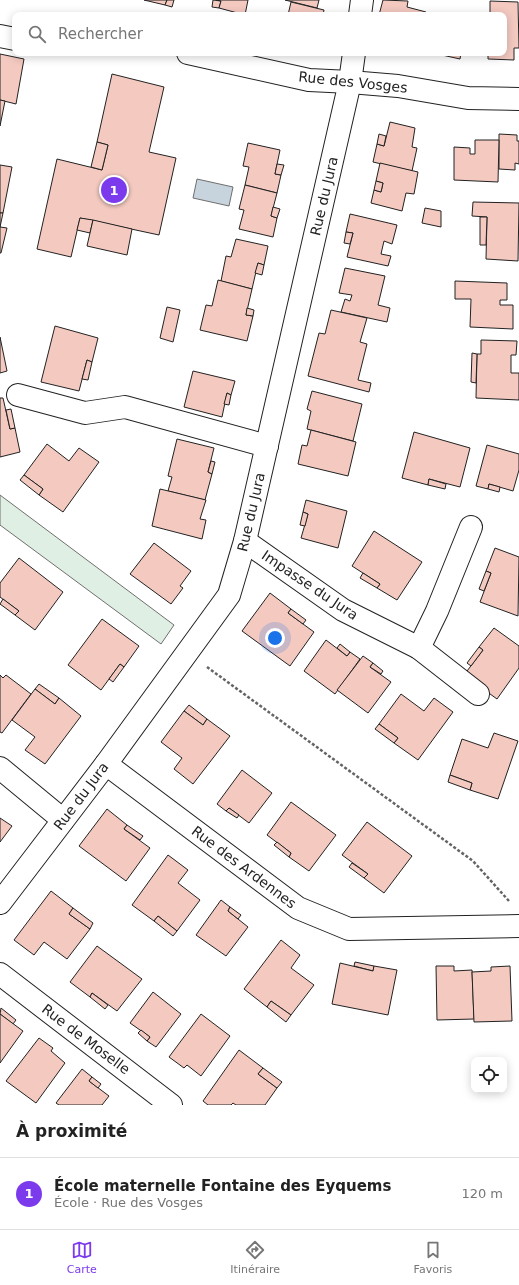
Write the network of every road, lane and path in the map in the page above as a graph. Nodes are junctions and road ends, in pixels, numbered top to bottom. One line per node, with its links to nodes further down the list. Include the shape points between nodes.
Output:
1 (362, 0): 2 (street)
2 (360, 12)
3 (0, 36): 4 (street)
4 (12, 38)
5 (201, 56): 7 (street, Rue des Vosges, via 309,80)
6 (354, 56): 7 (street, Rue du Jura)
7 (350, 82): 8 (street, Rue des Vosges, via 398,86 468,98); 10 (street, Rue du Jura)
8 (519, 100)
9 (18, 395): 10 (street, via 85,412 125,407)
10 (267, 446): 12 (street, Rue du Jura)
11 (471, 526): 13 (street, via 438,611)
12 (245, 541): 13 (street, Impasse du Jura, via 343,610); 14 (street, Rue du Jura, via 229,595)
13 (419, 648): 15 (street, Impasse du Jura)
14 (188, 652): 16 (street, Rue du Jura); 20 (path, via 473,861)
15 (478, 694)
16 (106, 764): 18 (street, Rue du Jura); 20 (street, Rue des Ardennes, via 298,908 349,929)
17 (0, 768): 18 (street)
18 (63, 820): 19 (street, Rue du Jura)
19 (0, 903)
20 (516, 916)
21 (0, 974): 22 (street, Rue de Moselle)
22 (171, 1105)

